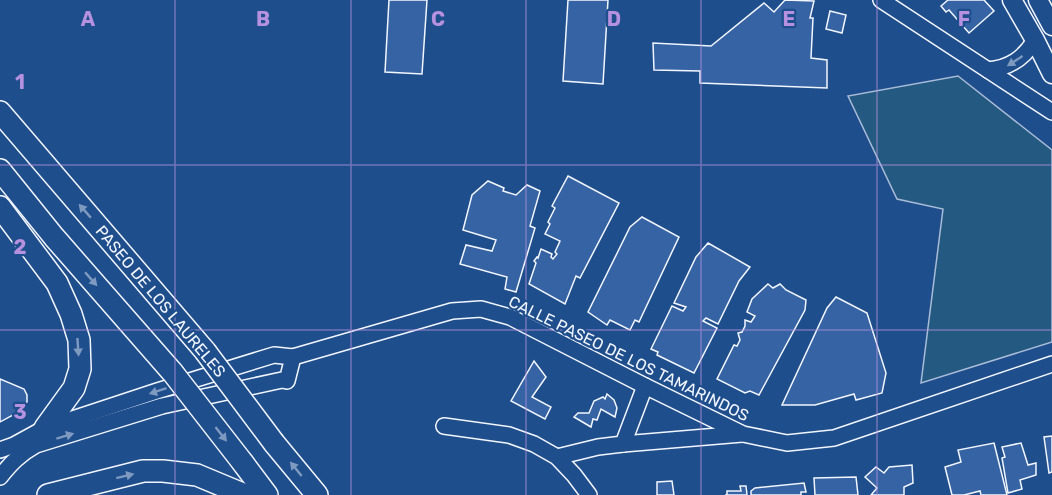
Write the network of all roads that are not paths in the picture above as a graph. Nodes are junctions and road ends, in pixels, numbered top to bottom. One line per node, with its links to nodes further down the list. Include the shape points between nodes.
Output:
1 (881, 0): 6 (street)
2 (1012, 0): 5 (street)
3 (1038, 0): 4 (street)
4 (1052, 26)
5 (1035, 40): 6 (street, one-way to 6, via 1014,63); 7 (street)
6 (988, 70): 9 (street)
7 (1052, 74)
8 (0, 112): 25 (main road, PASEO DE LOS LAURELES, one-way to 8, bridge, via 205,351)
9 (1052, 112)
10 (0, 170): 24 (main road, one-way to 24, bridge, via 173,373)
11 (0, 207): 16 (main road, one-way to 16, via 57,283 79,340 80,369 75,388)
12 (293, 357): 14 (street, CALLE PASEO DE LOS TAMARINDOS, via 452,311 481,309 510,317); 16 (street, CALLE PASEO DE LOS TAMARINDOS, one-way to 16, via 274,355); 21 (street, one-way to 12, via 21,454 36,445 162,406 287,381)
13 (1052, 364): 17 (street, CALLE PASEO DE LOS TAMARINDOS, via 834,438 787,442)
14 (645, 386): 17 (street, CALLE PASEO DE LOS TAMARINDOS); 18 (street)
15 (444, 426): 20 (street, via 509,435)
16 (45, 428): 19 (street, CALLE PASEO DE LOS TAMARINDOS)
17 (743, 434): 18 (street)
18 (622, 444): 20 (street)
19 (0, 450)
20 (557, 457): 26 (street)
21 (0, 477)
22 (48, 495): 23 (main road, one-way to 23, via 144,471 197,475)
23 (245, 495)
24 (267, 495)
25 (317, 495)
26 (589, 495)

